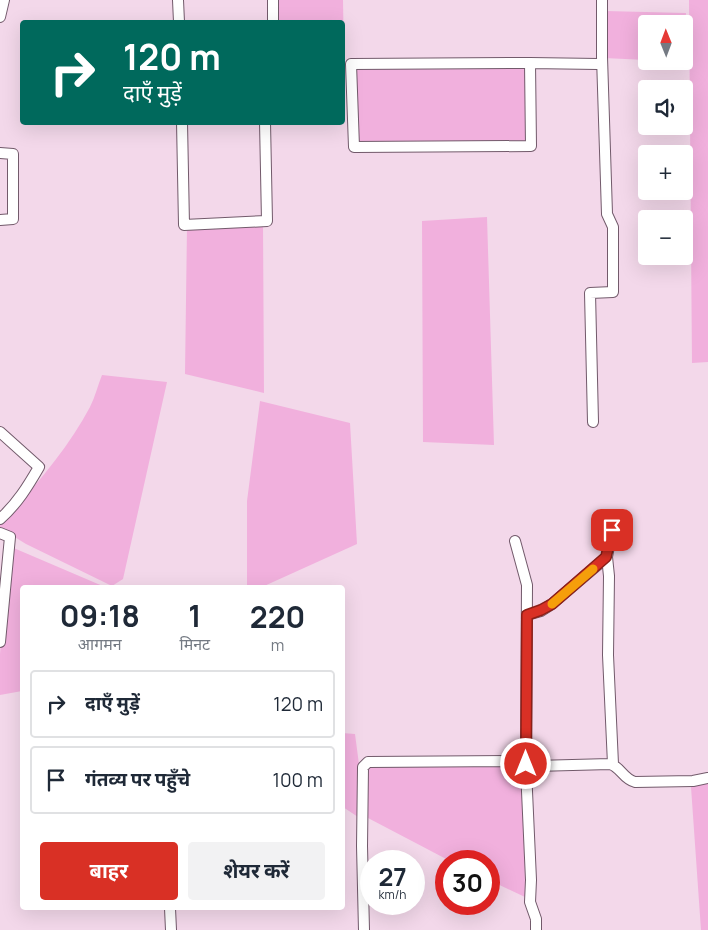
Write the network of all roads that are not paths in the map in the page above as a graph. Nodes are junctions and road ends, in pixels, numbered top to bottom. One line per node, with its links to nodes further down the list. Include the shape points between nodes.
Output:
1 (4, 0): 5 (street)
2 (178, 0): 6 (street)
3 (273, 0): 7 (street)
4 (602, 0): 8 (street)
5 (0, 16)
6 (179, 20)
7 (273, 20)
8 (602, 62): 9 (street); 15 (street, via 607,214 613,227 613,292 590,293)
9 (530, 63): 10 (street); 10 (street, via 531,146 354,147)
10 (347, 65)
11 (182, 125): 12 (street, via 184,225 267,221)
12 (265, 125)
13 (0, 153): 14 (street, via 13,154 13,219)
14 (0, 220)
15 (592, 422)
16 (0, 432): 17 (street, via 39,467 26,489)
17 (0, 519)
18 (612, 530): 21 (street)
19 (0, 532): 23 (street, via 10,538)
20 (515, 541): 22 (street, via 527,585)
21 (606, 557): 22 (street, via 552,604); 25 (street)
22 (527, 615): 24 (street)
23 (0, 642)
24 (526, 764): 25 (street); 29 (street, via 509,761 372,760 365,764 362,836); 30 (street, via 530,902)
25 (614, 764): 26 (street, via 620,773 635,782)
26 (708, 778)
27 (170, 910): 28 (street)
28 (171, 930)
29 (364, 930)
30 (536, 930)

